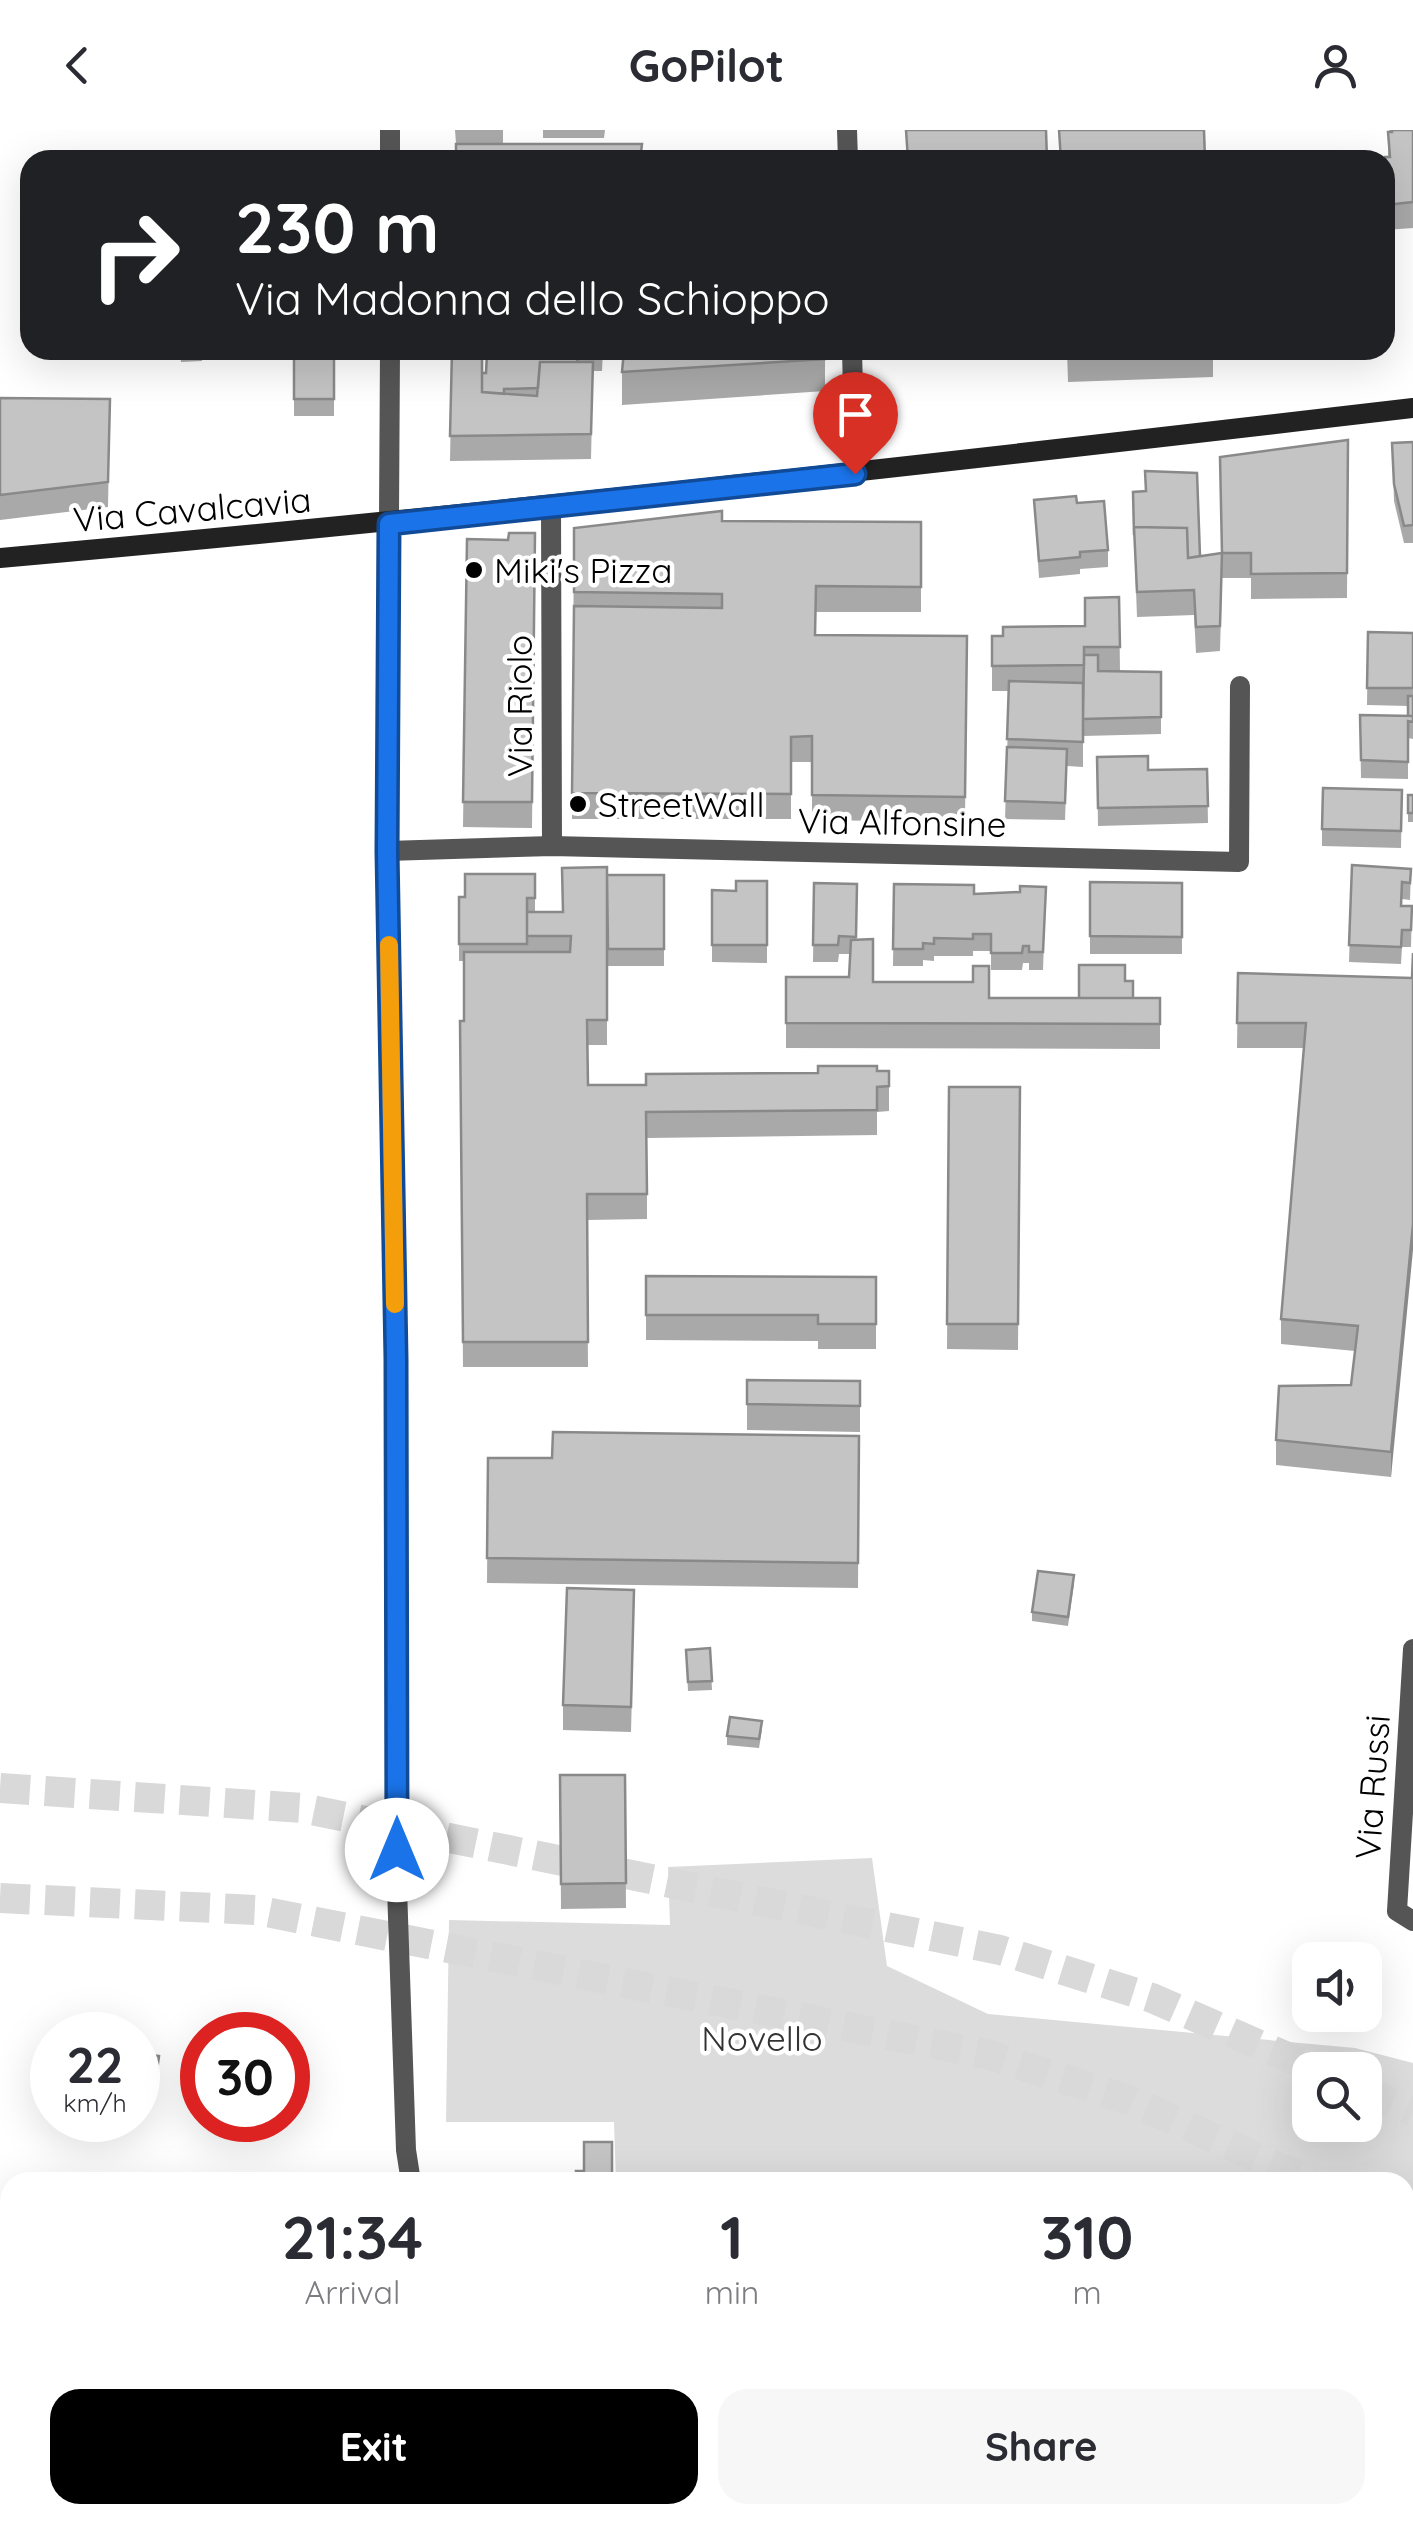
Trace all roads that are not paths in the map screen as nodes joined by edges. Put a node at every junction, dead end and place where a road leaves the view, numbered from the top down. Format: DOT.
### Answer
graph roads {
  1 [pos="390,360"];
  2 [pos="852,360"];
  3 [pos="1413,408"];
  4 [pos="855,474"];
  5 [pos="550,506"];
  6 [pos="389,524"];
  7 [pos="0,558"];
  8 [pos="1240,686"];
  9 [pos="552,846"];
  10 [pos="387,851"];
  11 [pos="1413,1648"];
  12 [pos="1413,1920"];
  13 [pos="410,2172"];
  1 -- 6 [label="street"];
  2 -- 4 [label="street"];
  3 -- 4 [label="street, Via Cavalcavia"];
  4 -- 5 [label="street, Via Cavalcavia"];
  5 -- 6 [label="street, Via Cavalcavia"];
  5 -- 9 [label="street, Via Riolo"];
  6 -- 7 [label="street, Via Cavalcavia"];
  6 -- 10 [label="street"];
  8 -- 9 [label="street, Via Alfonsine"];
  9 -- 10 [label="street, Via Alfonsine"];
  10 -- 13 [label="street"];
  11 -- 12 [label="street, Via Russi"];
}
